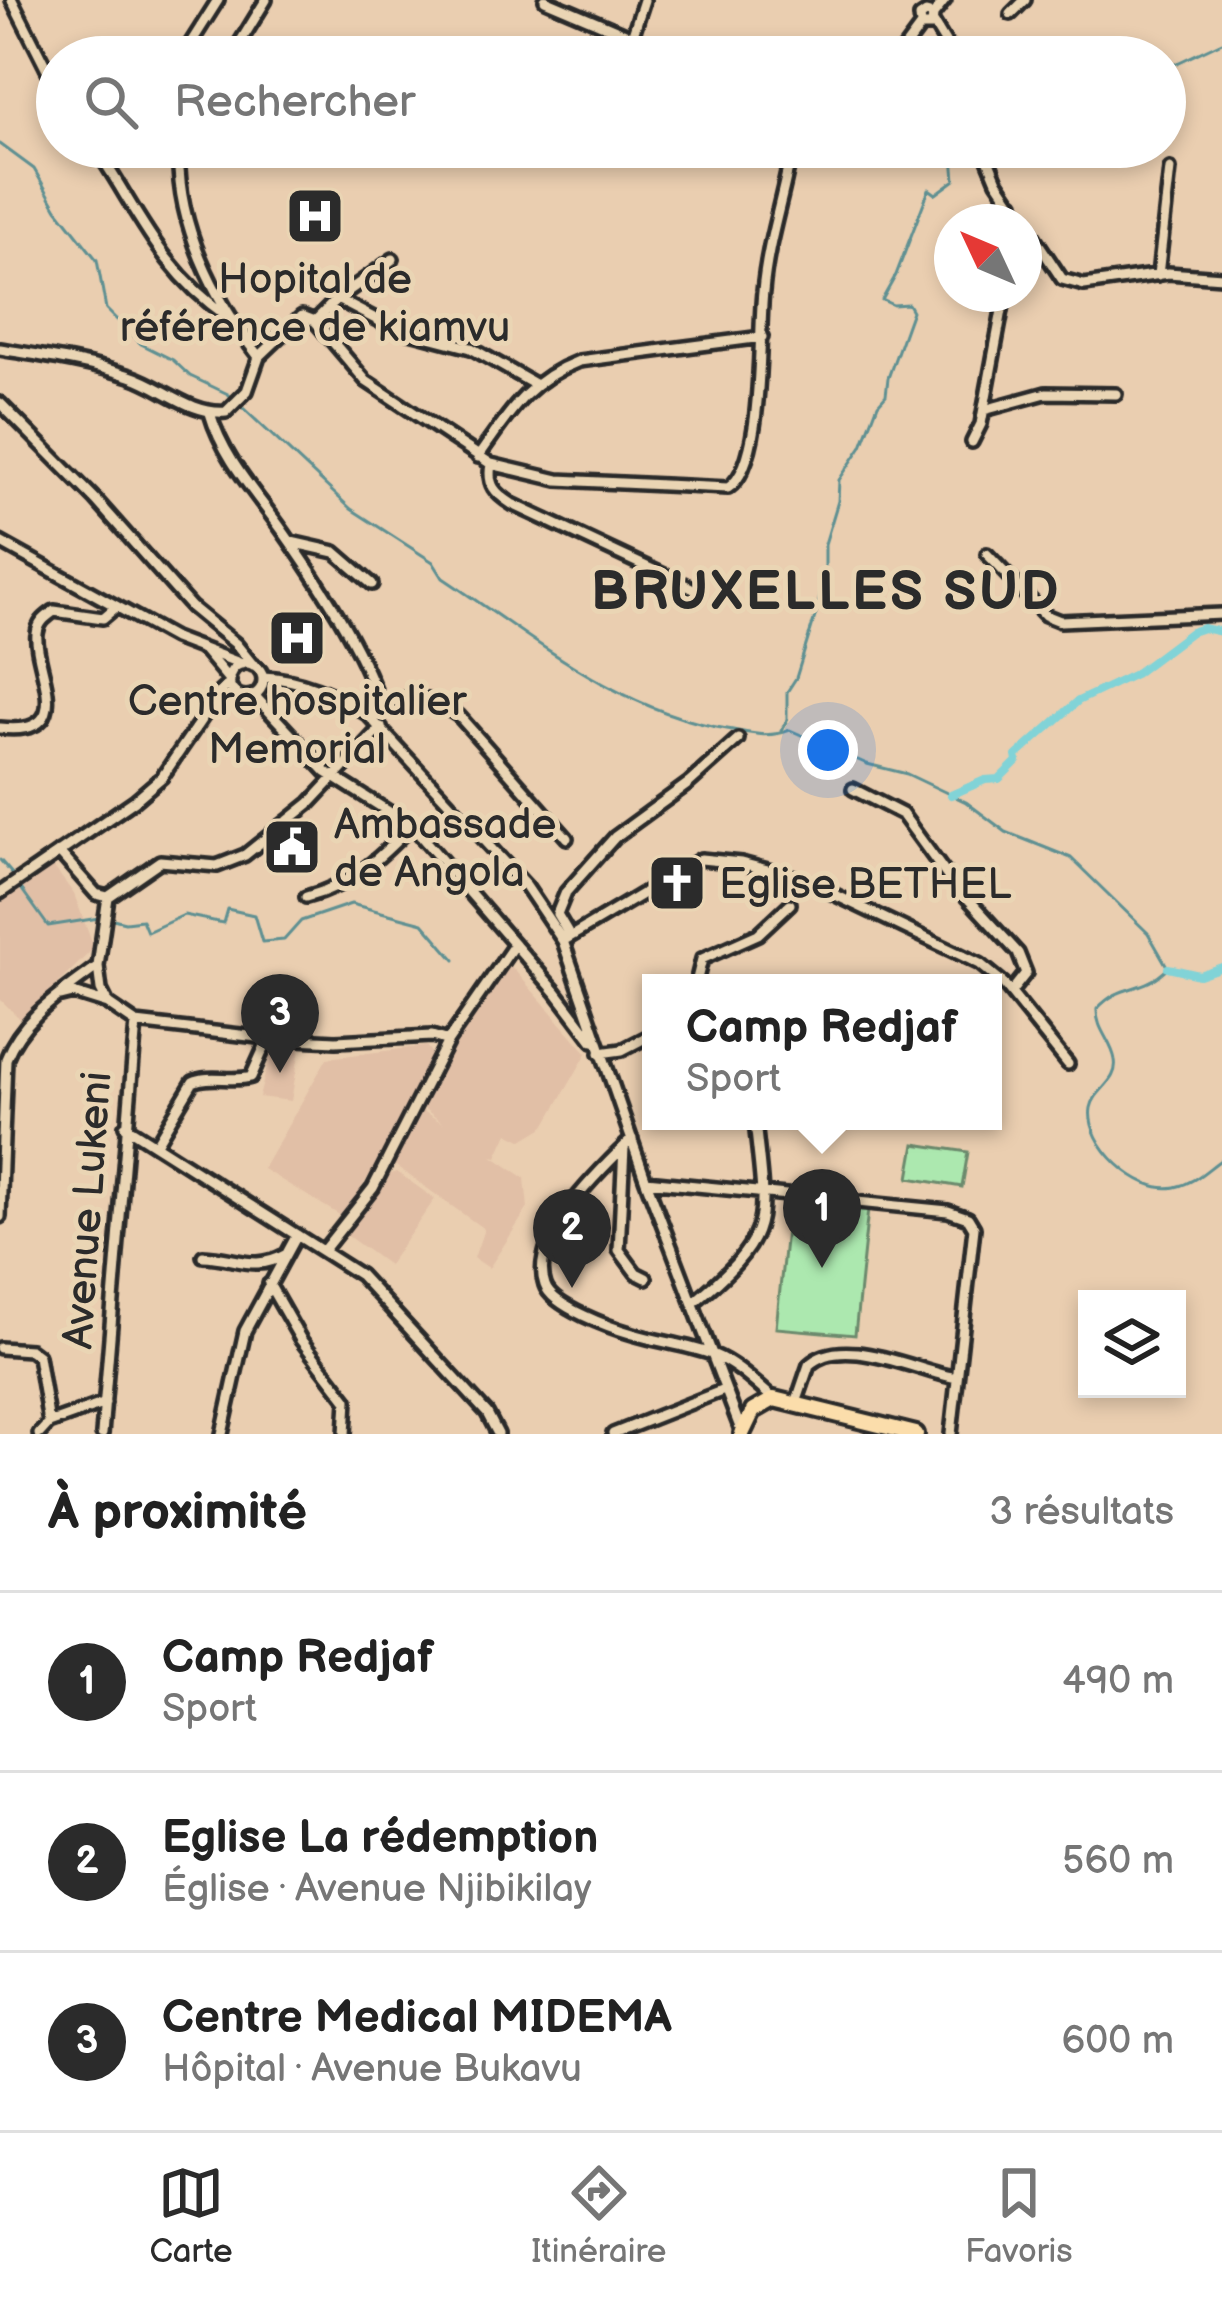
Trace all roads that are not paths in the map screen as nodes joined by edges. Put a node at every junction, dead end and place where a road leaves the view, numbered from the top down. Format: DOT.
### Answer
graph roads {
  1 [pos="11,0"];
  2 [pos="218,0"];
  3 [pos="266,0"];
  4 [pos="544,0"];
  5 [pos="644,0"];
  6 [pos="945,0"];
  7 [pos="1025,0"];
  8 [pos="1011,14"];
  9 [pos="933,19"];
  10 [pos="195,36"];
  11 [pos="244,36"];
  12 [pos="630,36"];
  13 [pos="632,36"];
  14 [pos="914,36"];
  15 [pos="942,36"];
  16 [pos="36,48"];
  17 [pos="108,168"];
  18 [pos="180,168"];
  19 [pos="787,168"];
  20 [pos="991,168"];
  21 [pos="1169,170"];
  22 [pos="1013,202"];
  23 [pos="393,259"];
  24 [pos="1158,274"];
  25 [pos="1222,277"];
  26 [pos="338,299"];
  27 [pos="1002,312"];
  28 [pos="227,316"];
  29 [pos="315,322"];
  30 [pos="762,337"];
  31 [pos="0,349"];
  32 [pos="259,357"];
  33 [pos="534,383"];
  34 [pos="1116,394"];
  35 [pos="0,403"];
  36 [pos="984,410"];
  37 [pos="210,412"];
  38 [pos="972,442"];
  39 [pos="478,457"];
  40 [pos="491,464"];
  41 [pos="0,542"];
  42 [pos="291,542"];
  43 [pos="987,554"];
  44 [pos="372,584"];
  45 [pos="694,589"];
  46 [pos="116,608"];
  47 [pos="1222,614"];
  48 [pos="205,650"];
  49 [pos="248,665"];
  50 [pos="263,677"];
  51 [pos="230,682"];
  52 [pos="238,695"];
  53 [pos="254,695"];
  54 [pos="381,706"];
  55 [pos="208,710"];
  56 [pos="368,714"];
  57 [pos="381,727"];
  58 [pos="0,728"];
  59 [pos="738,739"];
  60 [pos="332,777"];
  61 [pos="853,790"];
  62 [pos="411,826"];
  63 [pos="567,838"];
  64 [pos="59,852"];
  65 [pos="0,893"];
  66 [pos="108,897"];
  67 [pos="306,897"];
  68 [pos="790,904"];
  69 [pos="567,938"];
  70 [pos="514,945"];
  71 [pos="98,966"];
  72 [pos="698,974"];
  73 [pos="991,974"];
  74 [pos="575,978"];
  75 [pos="1002,984"];
  76 [pos="556,992"];
  77 [pos="1011,992"];
  78 [pos="58,996"];
  79 [pos="108,1004"];
  80 [pos="136,1023"];
  81 [pos="269,1037"];
  82 [pos="642,1040"];
  83 [pos="448,1041"];
  84 [pos="599,1049"];
  85 [pos="1068,1064"];
  86 [pos="125,1126"];
  87 [pos="756,1130"];
  88 [pos="628,1143"];
  89 [pos="156,1144"];
  90 [pos="2,1174"];
  91 [pos="646,1181"];
  92 [pos="764,1195"];
  93 [pos="0,1217"];
  94 [pos="297,1235"];
  95 [pos="323,1251"];
  96 [pos="285,1255"];
  97 [pos="203,1256"];
  98 [pos="646,1278"];
  99 [pos="269,1284"];
  100 [pos="693,1303"];
  101 [pos="0,1348"];
  102 [pos="714,1355"];
  103 [pos="957,1378"];
  104 [pos="724,1390"];
  105 [pos="774,1400"];
  106 [pos="105,1403"];
  107 [pos="796,1403"];
  108 [pos="49,1423"];
  109 [pos="741,1432"];
  110 [pos="39,1434"];
  111 [pos="102,1434"];
  112 [pos="222,1434"];
  113 [pos="345,1434"];
  114 [pos="498,1434"];
  115 [pos="613,1434"];
  116 [pos="916,1434"];
  117 [pos="951,1434"];
  1 -- 16 [label="street"];
  2 -- 10 [label="street"];
  3 -- 11 [label="street"];
  4 -- 12 [label="street"];
  5 -- 13 [label="street"];
  6 -- 9 [label="street"];
  7 -- 8 [label="street"];
  9 -- 14 [label="street"];
  9 -- 15 [label="street"];
  17 -- 28 [label="street"];
  18 -- 28 [label="street"];
  19 -- 30 [label="street"];
  20 -- 22 [label="street"];
  21 -- 24 [label="street"];
  22 -- 24 [label="street"];
  23 -- 26 [label="street"];
  24 -- 25 [label="street"];
  26 -- 29 [label="street"];
  26 -- 33 [label="street"];
  27 -- 36 [label="street"];
  28 -- 32 [label="street"];
  29 -- 32 [label="street"];
  29 -- 39 [label="street"];
  30 -- 33 [label="street"];
  30 -- 40 [label="street"];
  31 -- 37 [label="street"];
  32 -- 37 [label="street"];
  33 -- 39 [label="street"];
  34 -- 36 [label="street"];
  35 -- 49 [label="street"];
  36 -- 38 [label="street"];
  37 -- 42 [label="street"];
  39 -- 40 [label="street"];
  40 -- 45 [label="street"];
  41 -- 46 [label="street"];
  42 -- 44 [label="street"];
  42 -- 54 [label="street"];
  43 -- 47 [label="street"];
  46 -- 48 [label="street"];
  46 -- 58 [label="street"];
  48 -- 49 [label="street"];
  48 -- 51 [label="street"];
  49 -- 50 [label="street"];
  49 -- 51 [label="street"];
  50 -- 53 [label="street"];
  50 -- 56 [label="street"];
  51 -- 52 [label="street"];
  51 -- 55 [label="street"];
  52 -- 53 [label="street"];
  52 -- 55 [label="street"];
  53 -- 60 [label="street"];
  54 -- 56 [label="street"];
  54 -- 63 [label="street"];
  55 -- 64 [label="street"];
  56 -- 57 [label="street"];
  57 -- 60 [label="street"];
  57 -- 69 [label="street"];
  59 -- 69 [label="street"];
  60 -- 62 [label="street"];
  60 -- 66 [label="street"];
  61 -- 77 [label="street"];
  62 -- 67 [label="street"];
  62 -- 70 [label="street"];
  64 -- 65 [label="street"];
  64 -- 66 [label="street"];
  66 -- 71 [label="street"];
  68 -- 72 [label="street"];
  69 -- 73 [label="street"];
  69 -- 74 [label="street"];
  70 -- 76 [label="street"];
  70 -- 83 [label="street"];
  71 -- 78 [label="street"];
  71 -- 79 [label="street"];
  74 -- 76 [label="street"];
  74 -- 84 [label="street"];
  75 -- 77 [label="street"];
  76 -- 84 [label="street"];
  77 -- 85 [label="street"];
  78 -- 79 [label="street"];
  78 -- 90 [label="street"];
  79 -- 80 [label="street"];
  80 -- 81 [label="street"];
  80 -- 86 [label="street, Avenue Lukeni"];
  81 -- 83 [label="street"];
  81 -- 89 [label="street"];
  82 -- 84 [label="street"];
  83 -- 95 [label="street"];
  84 -- 88 [label="street"];
  86 -- 89 [label="street"];
  86 -- 106 [label="street, Avenue Lukeni"];
  87 -- 92 [label="street"];
  88 -- 91 [label="street"];
  88 -- 98 [label="street"];
  88 -- 102 [label="street"];
  89 -- 94 [label="street"];
  90 -- 93 [label="street"];
  91 -- 92 [label="street"];
  91 -- 100 [label="street"];
  92 -- 100 [label="street"];
  92 -- 103 [label="street"];
  94 -- 95 [label="street"];
  94 -- 96 [label="street"];
  95 -- 114 [label="street"];
  96 -- 97 [label="street"];
  96 -- 99 [label="street"];
  99 -- 112 [label="street"];
  99 -- 113 [label="street"];
  100 -- 102 [label="street"];
  101 -- 108 [label="street"];
  102 -- 104 [label="street"];
  102 -- 105 [label="street"];
  103 -- 107 [label="street"];
  103 -- 117 [label="street"];
  104 -- 109 [label="street"];
  104 -- 115 [label="street"];
  105 -- 107 [label="highway"];
  105 -- 109 [label="highway"];
  106 -- 108 [label="street"];
  106 -- 111 [label="street, Avenue Lukeni"];
  107 -- 116 [label="highway"];
  108 -- 110 [label="street"];
}
